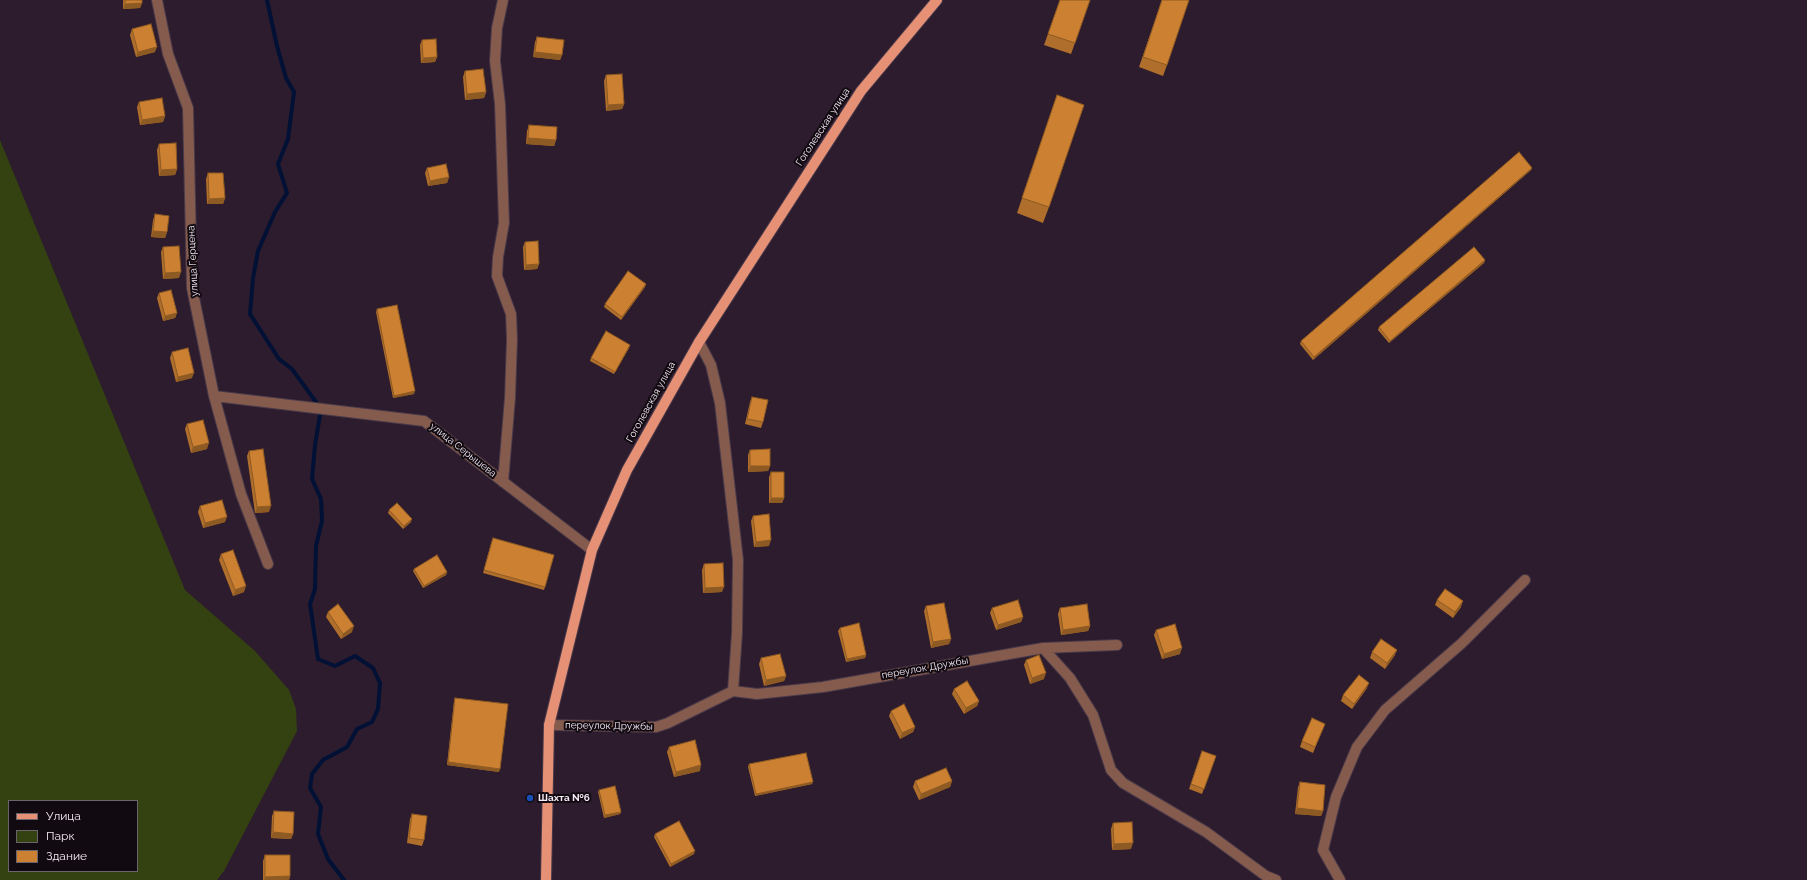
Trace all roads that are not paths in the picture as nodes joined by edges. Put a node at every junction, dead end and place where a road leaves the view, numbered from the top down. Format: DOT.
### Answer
graph roads {
  1 [pos="157,0"];
  2 [pos="503,0"];
  3 [pos="937,0"];
  4 [pos="699,342"];
  5 [pos="214,396"];
  6 [pos="503,482"];
  7 [pos="592,550"];
  8 [pos="268,564"];
  9 [pos="1526,580"];
  10 [pos="1118,644"];
  11 [pos="1043,648"];
  12 [pos="733,691"];
  13 [pos="550,725"];
  14 [pos="546,880"];
  15 [pos="1276,880"];
  16 [pos="1340,880"];
  1 -- 5 [label="street, улица Герцена"];
  2 -- 6 [label="street"];
  3 -- 4 [label="main road, Гоголевская улица"];
  4 -- 7 [label="main road, Гоголевская улица"];
  4 -- 12 [label="street"];
  5 -- 6 [label="street, улица Серышева"];
  5 -- 8 [label="street, улица Герцена"];
  6 -- 7 [label="street, улица Серышева"];
  7 -- 13 [label="main road, Гоголевская улица"];
  9 -- 16 [label="street"];
  10 -- 11 [label="street, переулок Дружбы"];
  11 -- 12 [label="street, переулок Дружбы"];
  11 -- 15 [label="street"];
  12 -- 13 [label="street, переулок Дружбы"];
  13 -- 14 [label="main road, Гоголевская улица"];
}
